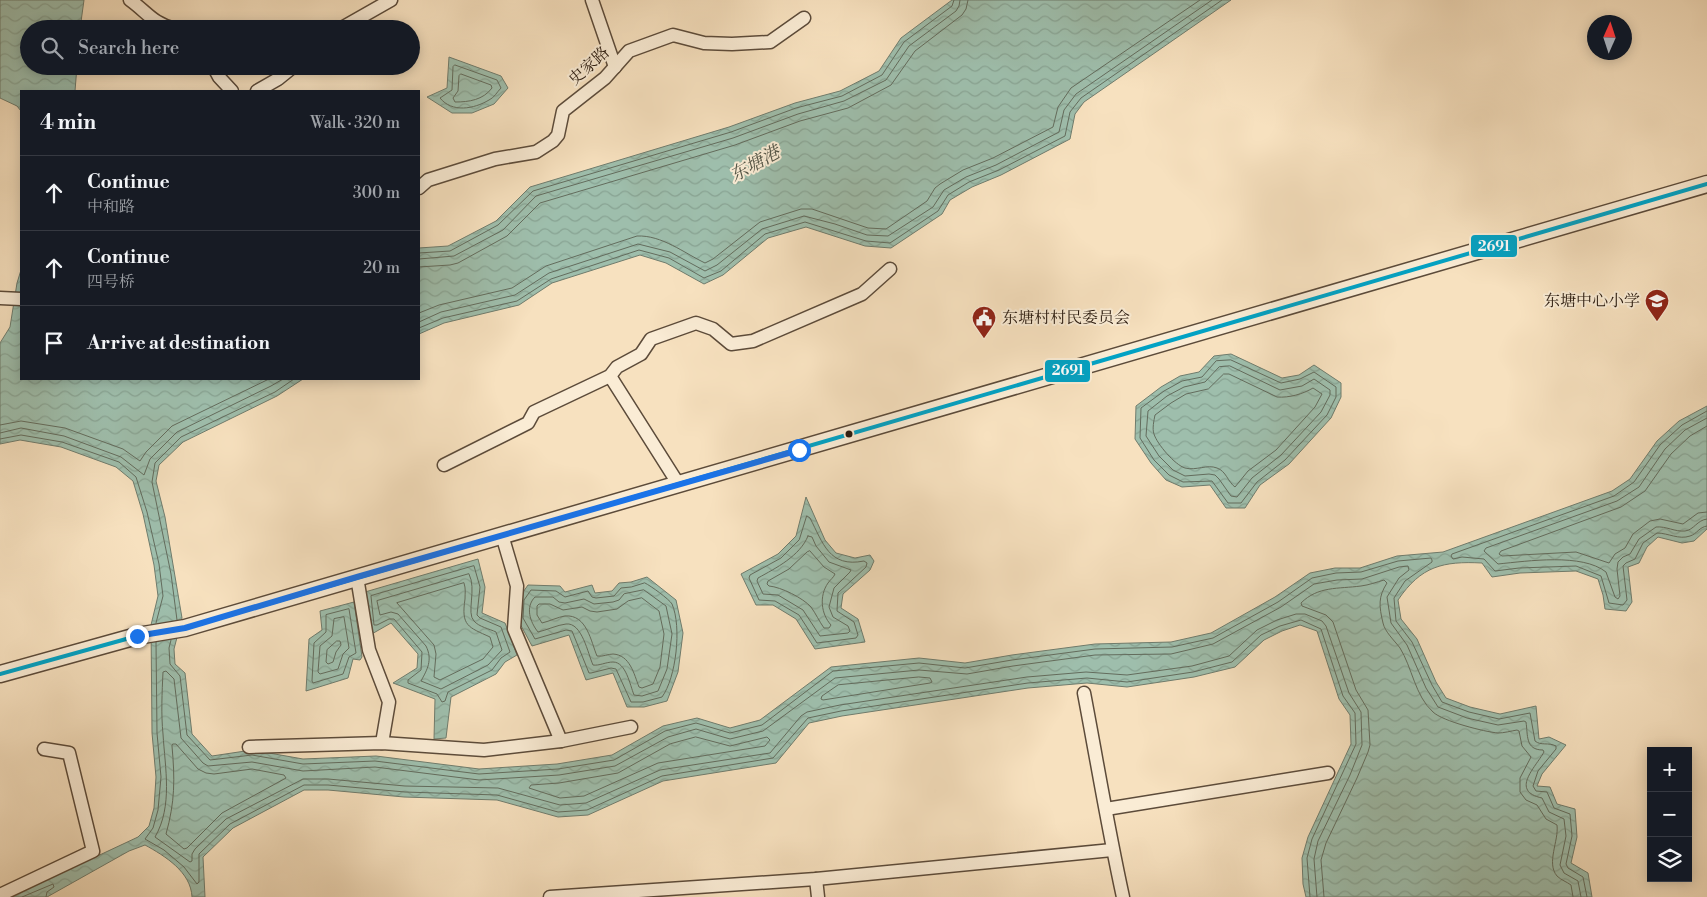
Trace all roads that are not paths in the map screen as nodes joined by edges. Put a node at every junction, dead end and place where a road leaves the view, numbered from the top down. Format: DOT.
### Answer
graph roads {
  1 [pos="130,0"];
  2 [pos="391,0"];
  3 [pos="592,0"];
  4 [pos="804,18"];
  5 [pos="153,20"];
  6 [pos="356,20"];
  7 [pos="615,67"];
  8 [pos="218,75"];
  9 [pos="282,75"];
  10 [pos="231,90"];
  11 [pos="259,90"];
  12 [pos="1707,184"];
  13 [pos="420,187"];
  14 [pos="890,269"];
  15 [pos="0,298"];
  16 [pos="20,299"];
  17 [pos="610,376"];
  18 [pos="444,465"];
  19 [pos="679,485"];
  20 [pos="502,535"];
  21 [pos="357,577"];
  22 [pos="0,674"];
  23 [pos="1084,693"];
  24 [pos="631,727"];
  25 [pos="561,740"];
  26 [pos="382,743"];
  27 [pos="249,747"];
  28 [pos="44,749"];
  29 [pos="1328,772"];
  30 [pos="1106,809"];
  31 [pos="1112,850"];
  32 [pos="816,879"];
  33 [pos="0,895"];
  34 [pos="550,897"];
  35 [pos="818,897"];
  36 [pos="1123,897"];
  1 -- 5 [label="street"];
  2 -- 6 [label="street"];
  3 -- 7 [label="street"];
  4 -- 7 [label="street, 史家路"];
  7 -- 13 [label="street, 史家路"];
  8 -- 10 [label="street"];
  9 -- 11 [label="street"];
  12 -- 19 [label="street"];
  14 -- 17 [label="street"];
  15 -- 16 [label="street"];
  17 -- 18 [label="street"];
  17 -- 19 [label="street"];
  19 -- 20 [label="street"];
  20 -- 21 [label="street"];
  20 -- 25 [label="street"];
  21 -- 22 [label="street"];
  21 -- 26 [label="street"];
  23 -- 30 [label="street"];
  24 -- 25 [label="street"];
  25 -- 26 [label="street"];
  26 -- 27 [label="street"];
  28 -- 33 [label="street"];
  29 -- 30 [label="street"];
  30 -- 31 [label="street"];
  31 -- 32 [label="street"];
  31 -- 36 [label="street"];
  32 -- 34 [label="street"];
  32 -- 35 [label="street"];
}
